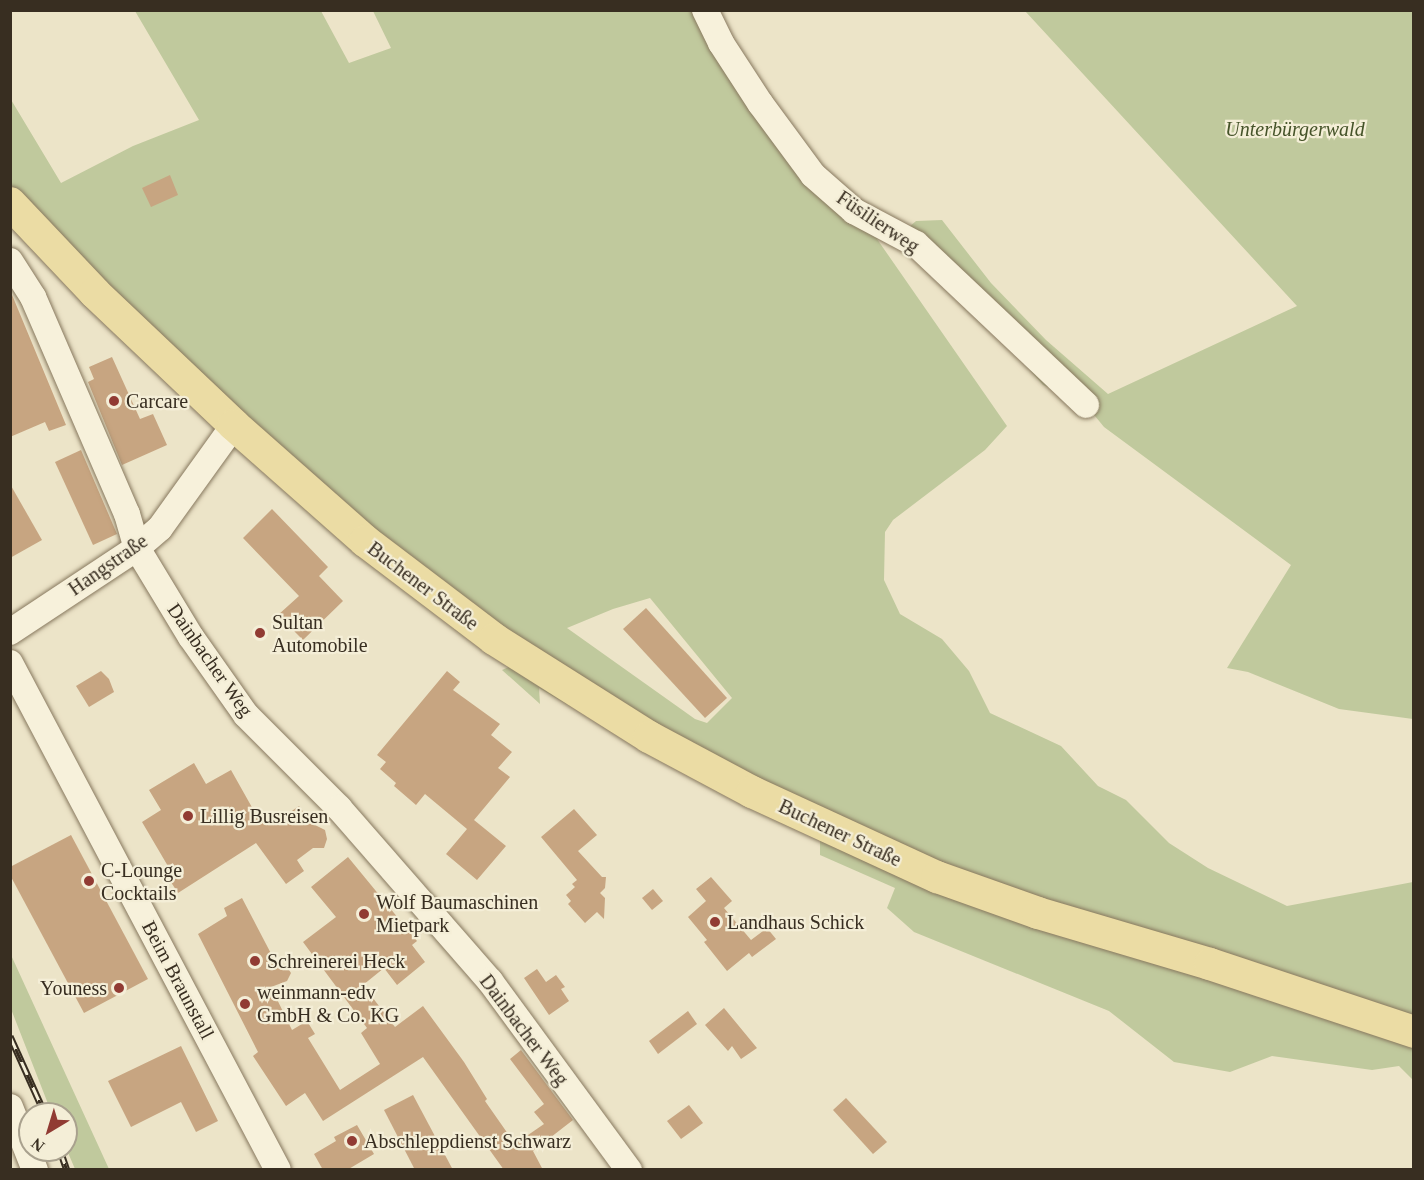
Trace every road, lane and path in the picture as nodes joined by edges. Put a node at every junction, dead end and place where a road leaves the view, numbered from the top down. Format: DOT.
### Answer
graph roads {
  1 [pos="705,10"];
  2 [pos="10,203"];
  3 [pos="44,239"];
  4 [pos="11,264"];
  5 [pos="1086,405"];
  6 [pos="234,425"];
  7 [pos="137,548"];
  8 [pos="10,632"];
  9 [pos="10,663"];
  10 [pos="1413,1032"];
  11 [pos="10,1107"];
  12 [pos="34,1170"];
  13 [pos="278,1170"];
  14 [pos="629,1170"];
  1 -- 5 [label="street, Füsilierweg"];
  2 -- 3 [label="main road, Buchener Straße"];
  3 -- 4 [label="street"];
  3 -- 6 [label="main road, Buchener Straße"];
  4 -- 7 [label="street, Dainbacher Weg"];
  6 -- 7 [label="street, Hangstraße"];
  6 -- 10 [label="main road, Buchener Straße"];
  7 -- 8 [label="street, Hangstraße"];
  7 -- 14 [label="street, Dainbacher Weg"];
  9 -- 13 [label="street, Beim Braunstall"];
  11 -- 12 [label="street"];
}
